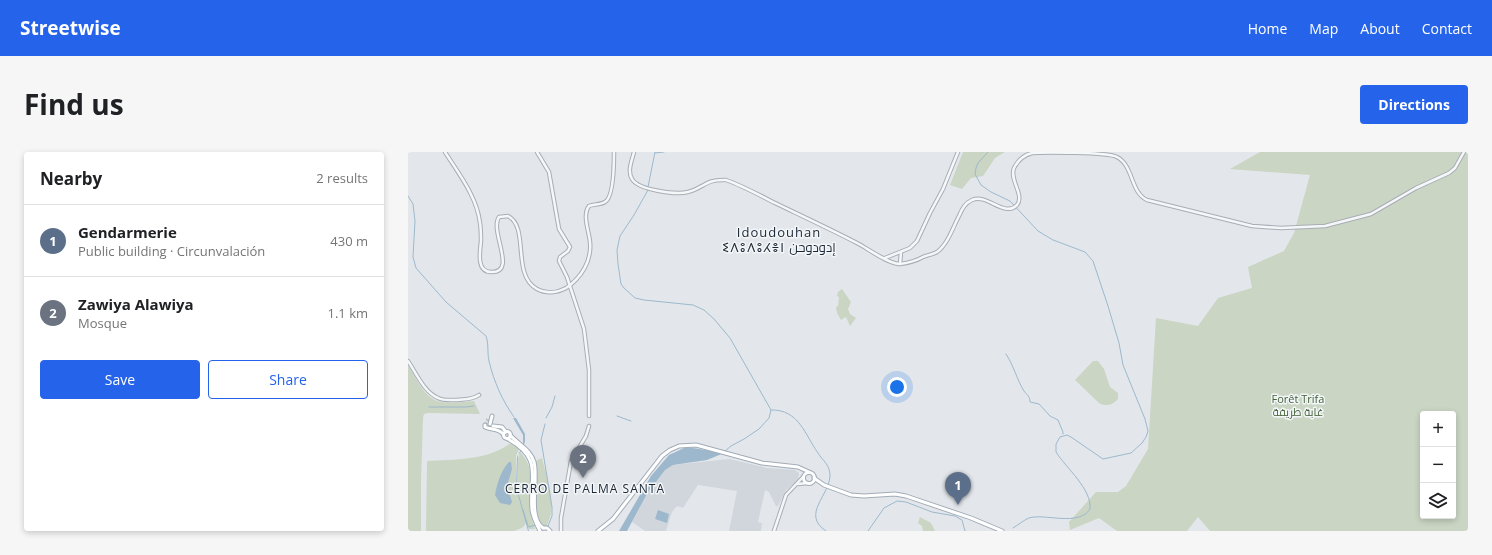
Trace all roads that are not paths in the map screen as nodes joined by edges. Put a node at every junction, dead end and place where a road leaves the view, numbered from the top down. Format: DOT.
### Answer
graph roads {
  1 [pos="445,152"];
  2 [pos="537,152"];
  3 [pos="614,152"];
  4 [pos="634,152"];
  5 [pos="958,152"];
  6 [pos="1464,152"];
  7 [pos="901,252"];
  8 [pos="885,259"];
  9 [pos="900,264"];
  10 [pos="570,285"];
  11 [pos="408,361"];
  12 [pos="479,395"];
  13 [pos="589,416"];
  14 [pos="490,417"];
  15 [pos="485,425"];
  16 [pos="588,426"];
  17 [pos="492,427"];
  18 [pos="505,433"];
  19 [pos="510,435"];
  20 [pos="508,439"];
  21 [pos="520,446"];
  22 [pos="792,467"];
  23 [pos="809,472"];
  24 [pos="803,477"];
  25 [pos="814,478"];
  26 [pos="809,483"];
  27 [pos="819,483"];
  28 [pos="796,485"];
  29 [pos="541,530"];
  30 [pos="550,531"];
  31 [pos="561,531"];
  32 [pos="598,531"];
  33 [pos="774,531"];
  34 [pos="1002,531"];
  1 -- 10 [label="street"];
  2 -- 10 [label="street"];
  3 -- 10 [label="street"];
  4 -- 8 [label="street"];
  5 -- 7 [label="street"];
  6 -- 9 [label="street"];
  7 -- 8 [label="street"];
  7 -- 9 [label="street"];
  8 -- 9 [label="street"];
  10 -- 13 [label="street"];
  11 -- 12 [label="street"];
  14 -- 17 [label="main road"];
  15 -- 17 [label="main road"];
  16 -- 31 [label="street"];
  17 -- 18 [label="main road"];
  18 -- 19 [label="main road"];
  18 -- 20 [label="main road"];
  19 -- 20 [label="main road"];
  19 -- 21 [label="main road"];
  20 -- 21 [label="main road"];
  21 -- 29 [label="main road"];
  22 -- 23 [label="main road"];
  22 -- 24 [label="main road"];
  22 -- 32 [label="main road"];
  23 -- 24 [label="main road"];
  23 -- 25 [label="main road"];
  24 -- 26 [label="main road"];
  24 -- 28 [label="street"];
  25 -- 26 [label="main road"];
  25 -- 27 [label="main road"];
  26 -- 27 [label="main road"];
  26 -- 28 [label="street"];
  27 -- 34 [label="main road"];
  28 -- 33 [label="street"];
  29 -- 30 [label="main road"];
}
